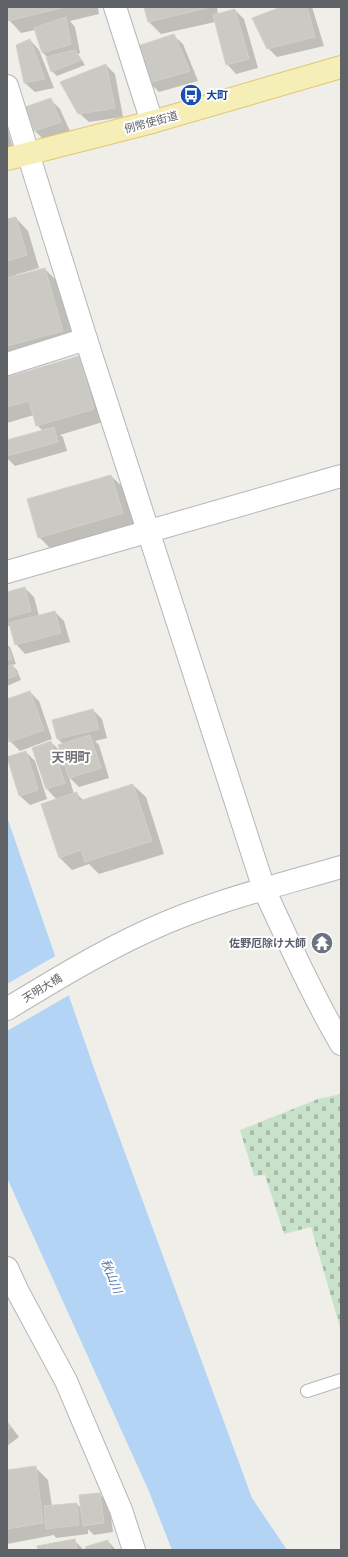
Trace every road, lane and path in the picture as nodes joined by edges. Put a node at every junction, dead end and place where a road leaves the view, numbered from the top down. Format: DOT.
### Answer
graph roads {
  1 [pos="115,7"];
  2 [pos="341,67"];
  3 [pos="7,86"];
  4 [pos="152,122"];
  5 [pos="17,157"];
  6 [pos="86,339"];
  7 [pos="7,364"];
  8 [pos="341,476"];
  9 [pos="148,531"];
  10 [pos="7,572"];
  11 [pos="341,868"];
  12 [pos="264,889"];
  13 [pos="7,1009"];
  14 [pos="341,1044"];
  15 [pos="7,1268"];
  16 [pos="341,1380"];
  17 [pos="307,1391"];
  18 [pos="134,1550"];
  1 -- 4 [label="street"];
  2 -- 4 [label="main road, 例幣使街道"];
  3 -- 5 [label="street"];
  4 -- 5 [label="main road, 例幣使街道"];
  5 -- 6 [label="street"];
  6 -- 7 [label="street"];
  6 -- 9 [label="street"];
  8 -- 9 [label="street"];
  9 -- 10 [label="street"];
  9 -- 12 [label="street"];
  11 -- 12 [label="street, 天明大橋"];
  12 -- 13 [label="street, 天明大橋"];
  12 -- 14 [label="street"];
  15 -- 18 [label="street"];
  16 -- 17 [label="lane"];
}
